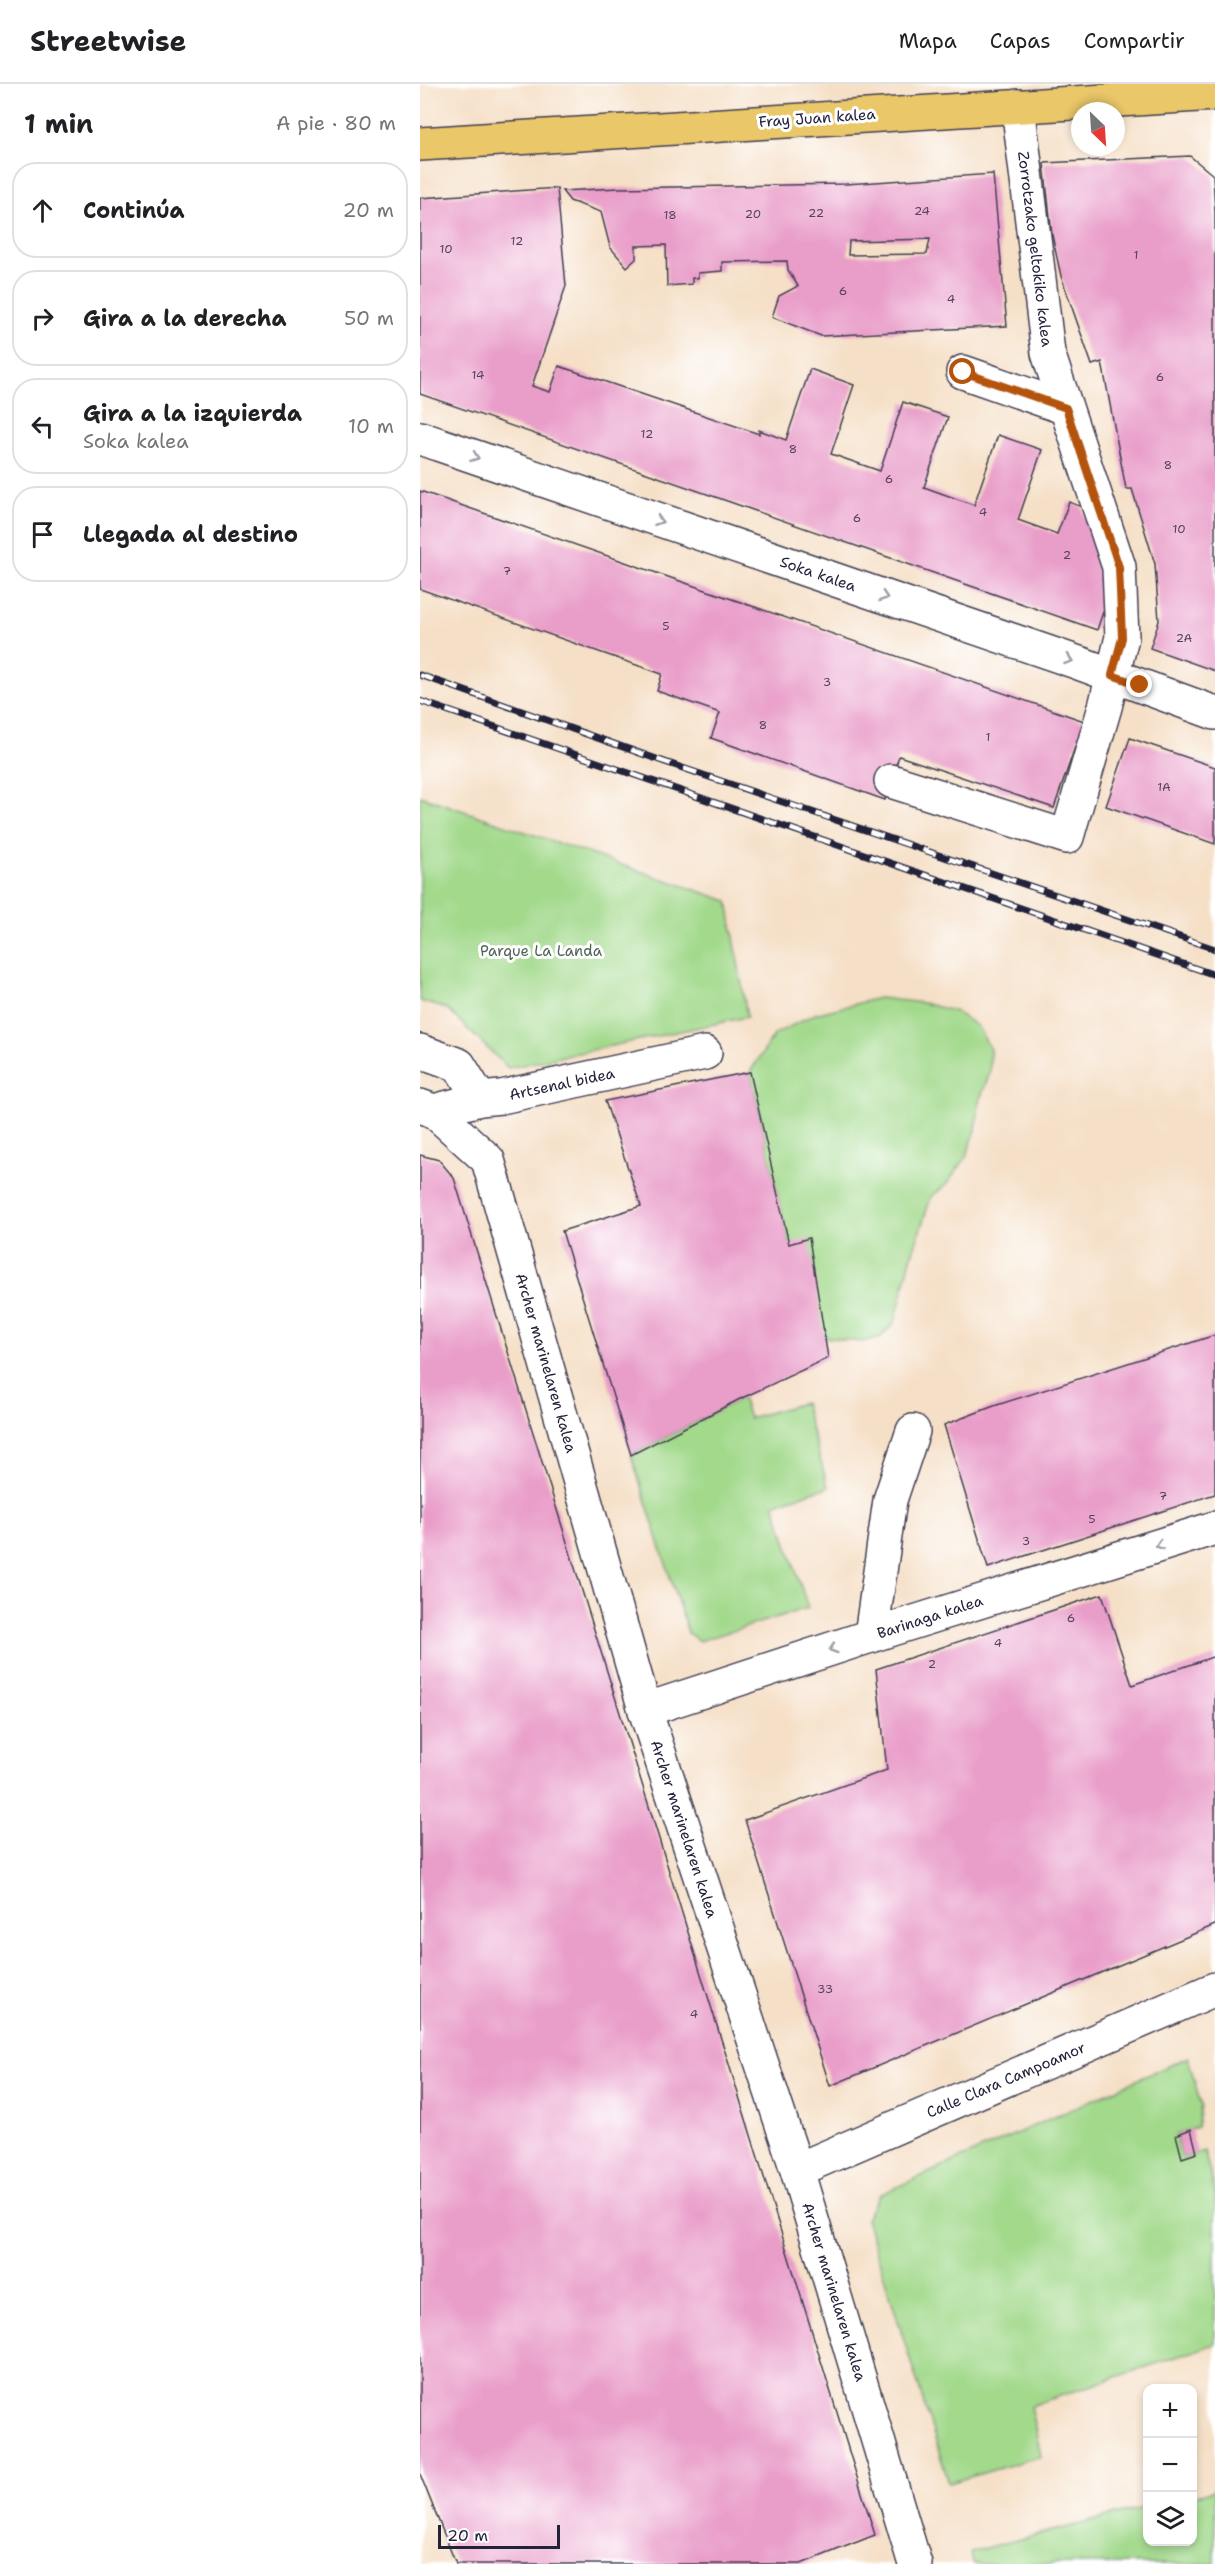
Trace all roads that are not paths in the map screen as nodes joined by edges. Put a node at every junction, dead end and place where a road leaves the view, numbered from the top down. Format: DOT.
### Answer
graph roads {
  1 [pos="1215,94"];
  2 [pos="1018,106"];
  3 [pos="420,144"];
  4 [pos="963,372"];
  5 [pos="1066,408"];
  6 [pos="420,438"];
  7 [pos="1112,675"];
  8 [pos="1215,713"];
  9 [pos="891,782"];
  10 [pos="420,1051"];
  11 [pos="705,1053"];
  12 [pos="480,1099"];
  13 [pos="427,1108"];
  14 [pos="913,1431"];
  15 [pos="1215,1528"];
  16 [pos="871,1636"];
  17 [pos="645,1710"];
  18 [pos="1215,1989"];
  19 [pos="797,2170"];
  20 [pos="915,2564"];
  1 -- 2 [label="main road, Fray Juan kalea"];
  2 -- 3 [label="main road, Fray Juan kalea"];
  2 -- 5 [label="street, Zorrotzako geltokiko kalea"];
  4 -- 5 [label="street"];
  5 -- 7 [label="street, Zorrotzako geltokiko kalea"];
  6 -- 7 [label="street, Soka kalea, one-way"];
  7 -- 8 [label="street, Soka kalea"];
  7 -- 9 [label="street, Zorrotzako geltokiko kalea"];
  10 -- 12 [label="street"];
  11 -- 12 [label="street, Artsenal bidea"];
  12 -- 13 [label="street, Artsenal bidea"];
  13 -- 17 [label="street, Archer marinelaren kalea"];
  14 -- 16 [label="street"];
  15 -- 16 [label="street, Barinaga kalea, one-way"];
  16 -- 17 [label="street, Barinaga kalea, one-way"];
  17 -- 19 [label="street, Archer marinelaren kalea"];
  18 -- 19 [label="street, Calle Clara Campoamor"];
  19 -- 20 [label="street, Archer marinelaren kalea"];
}
